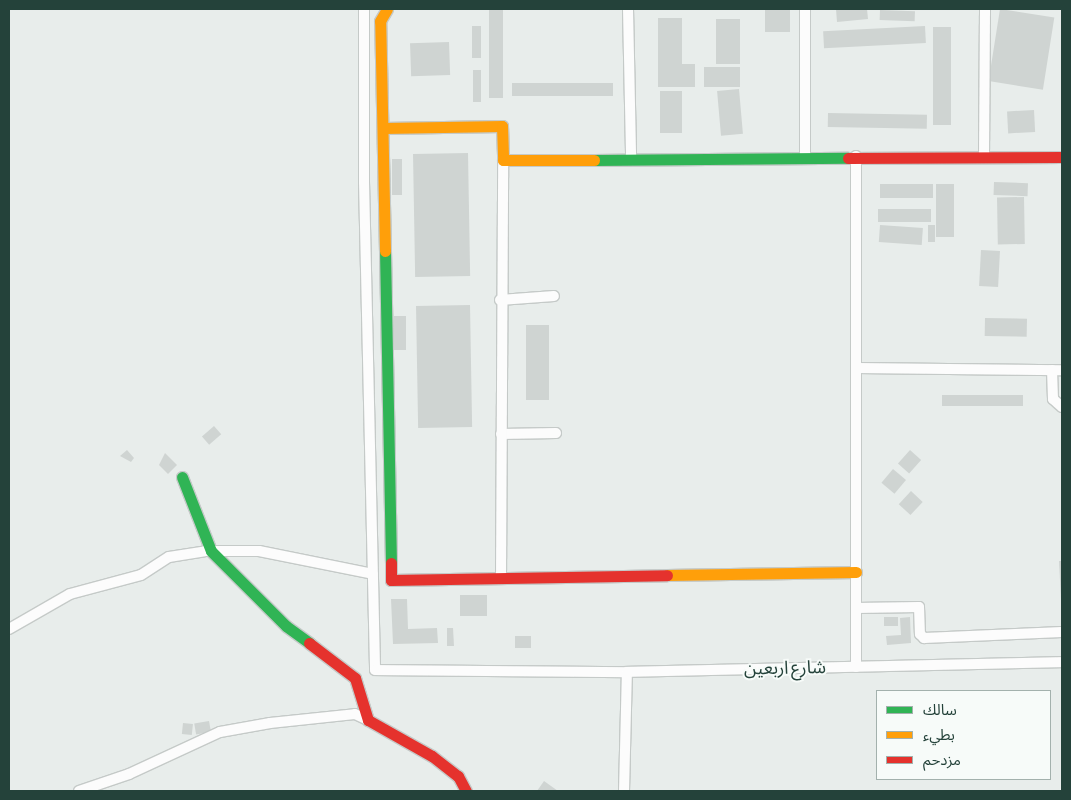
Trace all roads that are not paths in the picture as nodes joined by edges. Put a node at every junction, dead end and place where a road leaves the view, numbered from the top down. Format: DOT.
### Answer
graph roads {
  1 [pos="364,9"];
  2 [pos="387,9"];
  3 [pos="628,9"];
  4 [pos="805,9"];
  5 [pos="985,9"];
  6 [pos="384,128"];
  7 [pos="984,155"];
  8 [pos="805,156"];
  9 [pos="856,156"];
  10 [pos="1062,157"];
  11 [pos="631,158"];
  12 [pos="502,160"];
  13 [pos="554,296"];
  14 [pos="500,300"];
  15 [pos="857,368"];
  16 [pos="1057,370"];
  17 [pos="1062,407"];
  18 [pos="556,433"];
  19 [pos="501,434"];
  20 [pos="182,477"];
  21 [pos="211,551"];
  22 [pos="856,572"];
  23 [pos="374,574"];
  24 [pos="501,578"];
  25 [pos="856,608"];
  26 [pos="9,629"];
  27 [pos="1062,632"];
  28 [pos="1062,662"];
  29 [pos="856,667"];
  30 [pos="627,672"];
  31 [pos="368,720"];
  32 [pos="79,791"];
  33 [pos="466,791"];
  34 [pos="624,791"];
  1 -- 23 [label="street"];
  2 -- 6 [label="street"];
  3 -- 11 [label="street"];
  4 -- 8 [label="street"];
  5 -- 7 [label="street"];
  6 -- 12 [label="street"];
  6 -- 24 [label="street"];
  7 -- 9 [label="street"];
  7 -- 10 [label="street"];
  8 -- 9 [label="street"];
  8 -- 11 [label="street"];
  9 -- 15 [label="street"];
  11 -- 12 [label="street"];
  12 -- 14 [label="street"];
  13 -- 14 [label="street"];
  14 -- 19 [label="street"];
  15 -- 16 [label="street"];
  15 -- 22 [label="street"];
  16 -- 17 [label="street"];
  18 -- 19 [label="street"];
  19 -- 24 [label="street"];
  20 -- 21 [label="street"];
  21 -- 23 [label="street"];
  21 -- 26 [label="street"];
  21 -- 31 [label="street"];
  22 -- 24 [label="street"];
  22 -- 25 [label="street"];
  23 -- 30 [label="street, شارع اربعين"];
  25 -- 27 [label="street"];
  25 -- 29 [label="street"];
  28 -- 29 [label="street, شارع اربعين"];
  29 -- 30 [label="street, شارع اربعين"];
  30 -- 34 [label="street"];
  31 -- 32 [label="street"];
  31 -- 33 [label="street"];
}
